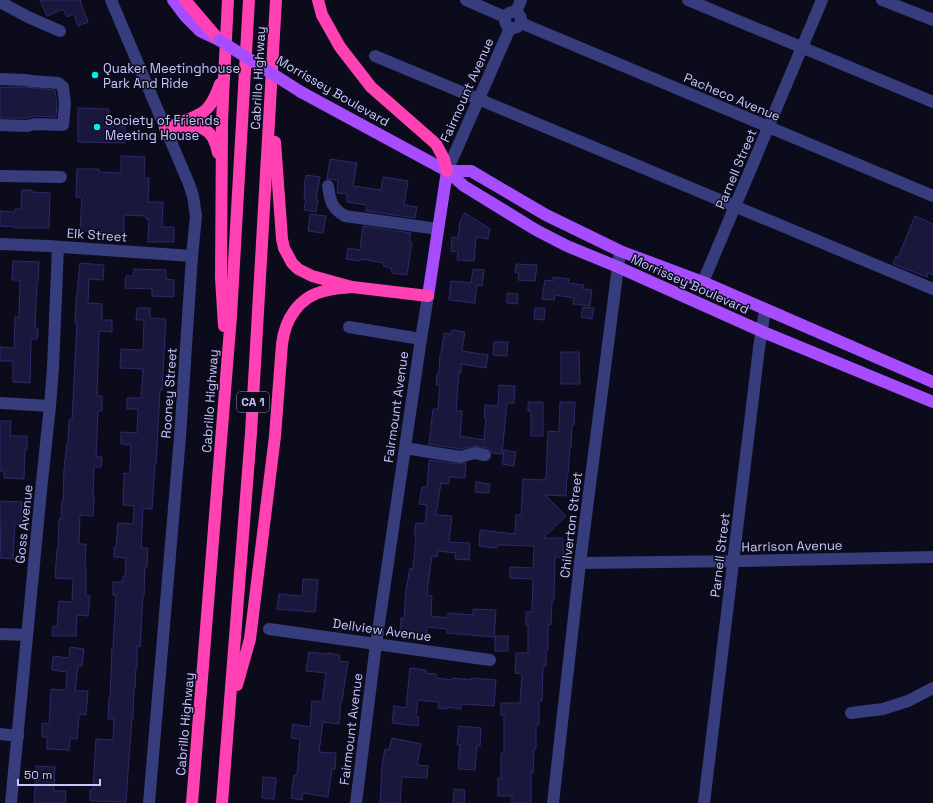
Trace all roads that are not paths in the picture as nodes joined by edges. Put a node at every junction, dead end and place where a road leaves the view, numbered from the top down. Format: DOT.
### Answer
graph roads {
  1 [pos="111,0"];
  2 [pos="173,0"];
  3 [pos="185,0"];
  4 [pos="228,0"];
  5 [pos="249,0"];
  6 [pos="276,0"];
  7 [pos="318,0"];
  8 [pos="466,0"];
  9 [pos="521,0"];
  10 [pos="688,0"];
  11 [pos="822,0"];
  12 [pos="882,0"];
  13 [pos="0,2"];
  14 [pos="513,20"];
  15 [pos="933,20"];
  16 [pos="197,21"];
  17 [pos="60,32"];
  18 [pos="219,40"];
  19 [pos="802,48"];
  20 [pos="375,56"];
  21 [pos="224,69"];
  22 [pos="0,79"];
  23 [pos="271,93"];
  24 [pos="478,100"];
  25 [pos="933,102"];
  26 [pos="0,125"];
  27 [pos="769,127"];
  28 [pos="164,128"];
  29 [pos="447,171"];
  30 [pos="0,176"];
  31 [pos="61,177"];
  32 [pos="328,186"];
  33 [pos="222,192"];
  34 [pos="933,196"];
  35 [pos="735,206"];
  36 [pos="438,229"];
  37 [pos="0,244"];
  38 [pos="58,246"];
  39 [pos="620,250"];
  40 [pos="192,256"];
  41 [pos="618,267"];
  42 [pos="703,282"];
  43 [pos="352,287"];
  44 [pos="933,289"];
  45 [pos="428,296"];
  46 [pos="765,310"];
  47 [pos="349,327"];
  48 [pos="761,331"];
  49 [pos="420,339"];
  50 [pos="226,363"];
  51 [pos="933,382"];
  52 [pos="933,402"];
  53 [pos="0,403"];
  54 [pos="50,406"];
  55 [pos="405,448"];
  56 [pos="485,454"];
  57 [pos="933,557"];
  58 [pos="734,561"];
  59 [pos="580,563"];
  60 [pos="269,629"];
  61 [pos="0,634"];
  62 [pos="27,634"];
  63 [pos="376,644"];
  64 [pos="490,660"];
  65 [pos="933,688"];
  66 [pos="230,712"];
  67 [pos="852,713"];
  68 [pos="0,734"];
  69 [pos="18,736"];
  70 [pos="11,803"];
  71 [pos="149,803"];
  72 [pos="192,803"];
  73 [pos="222,803"];
  74 [pos="356,803"];
  75 [pos="553,803"];
  76 [pos="704,803"];
  1 -- 28 [label="street, Rooney Street"];
  2 -- 16 [label="main road"];
  3 -- 16 [label="highway"];
  4 -- 21 [label="highway"];
  5 -- 50 [label="highway, Cabrillo Highway / CA 1"];
  6 -- 23 [label="highway, Cabrillo Highway / CA 1"];
  7 -- 29 [label="highway"];
  8 -- 14 [label="street, Pacheco Avenue"];
  9 -- 14 [label="street, Fairmount Avenue"];
  10 -- 19 [label="street"];
  11 -- 19 [label="street, Parnell Street"];
  12 -- 15 [label="street"];
  13 -- 17 [label="street"];
  14 -- 24 [label="street, Fairmount Avenue"];
  14 -- 27 [label="street, Pacheco Avenue"];
  16 -- 18 [label="highway"];
  18 -- 29 [label="main road, Morrissey Boulevard, bridge"];
  19 -- 25 [label="street"];
  19 -- 27 [label="street, Parnell Street"];
  20 -- 24 [label="street"];
  21 -- 28 [label="highway"];
  21 -- 33 [label="highway"];
  22 -- 26 [label="street"];
  23 -- 43 [label="highway"];
  23 -- 66 [label="highway, Cabrillo Highway / CA 1"];
  24 -- 29 [label="street, Fairmount Avenue"];
  24 -- 35 [label="street"];
  27 -- 34 [label="street, Pacheco Avenue"];
  27 -- 35 [label="street, Parnell Street"];
  28 -- 33 [label="highway"];
  28 -- 40 [label="street, Rooney Street"];
  29 -- 36 [label="main road, Fairmount Avenue"];
  29 -- 39 [label="main road, Morrissey Boulevard"];
  29 -- 41 [label="main road, Morrissey Boulevard"];
  30 -- 31 [label="street"];
  32 -- 36 [label="street"];
  33 -- 50 [label="highway"];
  35 -- 42 [label="street, Parnell Street"];
  35 -- 44 [label="street"];
  36 -- 45 [label="main road, Fairmount Avenue"];
  37 -- 38 [label="street, Elk Street"];
  38 -- 40 [label="street, Elk Street"];
  38 -- 54 [label="street, Goss Avenue"];
  39 -- 41 [label="street, Chilverton Street"];
  39 -- 42 [label="main road, Morrissey Boulevard"];
  40 -- 71 [label="street, Rooney Street"];
  41 -- 48 [label="main road, Morrissey Boulevard"];
  41 -- 59 [label="street, Chilverton Street"];
  42 -- 46 [label="main road, Morrissey Boulevard"];
  43 -- 45 [label="highway"];
  43 -- 66 [label="highway"];
  45 -- 49 [label="street, Fairmount Avenue"];
  46 -- 48 [label="street, Parnell Street"];
  46 -- 51 [label="main road, Morrissey Boulevard"];
  47 -- 49 [label="street"];
  48 -- 52 [label="main road, Morrissey Boulevard"];
  48 -- 58 [label="street, Parnell Street"];
  49 -- 55 [label="street, Fairmount Avenue"];
  50 -- 72 [label="highway, Cabrillo Highway / CA 1"];
  53 -- 54 [label="street"];
  54 -- 62 [label="street, Goss Avenue"];
  55 -- 56 [label="street"];
  55 -- 63 [label="street, Fairmount Avenue"];
  57 -- 58 [label="street, Harrison Avenue"];
  58 -- 59 [label="street, Harrison Avenue"];
  58 -- 76 [label="street, Parnell Street"];
  59 -- 75 [label="street, Chilverton Street"];
  60 -- 63 [label="street, Dellview Avenue"];
  61 -- 62 [label="street"];
  62 -- 69 [label="street, Goss Avenue"];
  63 -- 64 [label="street, Dellview Avenue"];
  63 -- 74 [label="street, Fairmount Avenue"];
  65 -- 67 [label="street"];
  66 -- 73 [label="highway, Cabrillo Highway / CA 1"];
  68 -- 69 [label="street"];
  69 -- 70 [label="street, Goss Avenue"];
}
